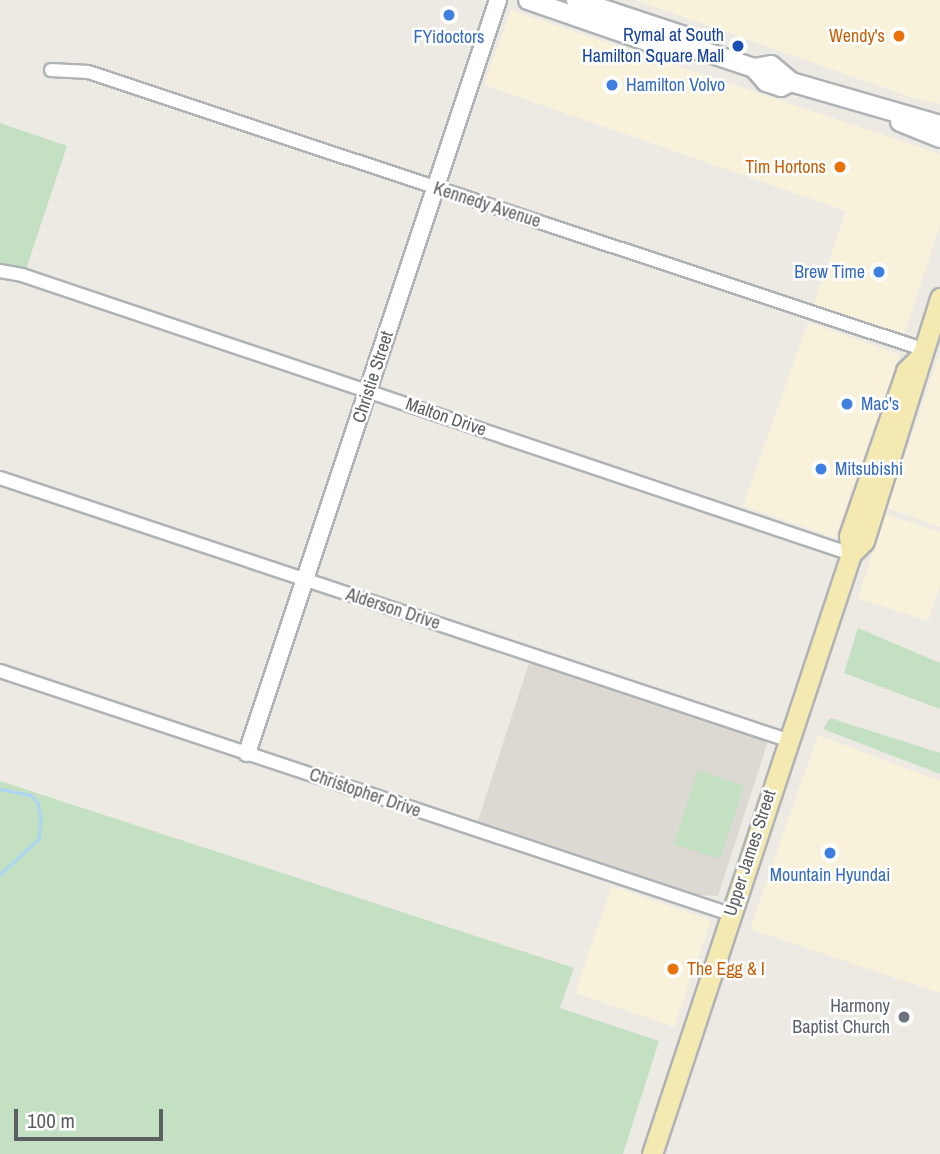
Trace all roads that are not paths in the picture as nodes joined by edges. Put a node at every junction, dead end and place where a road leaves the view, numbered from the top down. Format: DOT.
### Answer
graph roads {
  1 [pos="498,0"];
  2 [pos="528,0"];
  3 [pos="576,0"];
  4 [pos="697,49"];
  5 [pos="51,70"];
  6 [pos="893,114"];
  7 [pos="940,125"];
  8 [pos="940,138"];
  9 [pos="436,188"];
  10 [pos="0,271"];
  11 [pos="940,298"];
  12 [pos="920,353"];
  13 [pos="368,391"];
  14 [pos="0,478"];
  15 [pos="851,554"];
  16 [pos="306,580"];
  17 [pos="0,671"];
  18 [pos="787,740"];
  19 [pos="247,753"];
  20 [pos="730,914"];
  21 [pos="652,1154"];
  1 -- 9 [label="street, Christie Street"];
  2 -- 4 [label="main road"];
  3 -- 4 [label="main road"];
  4 -- 6 [label="main road"];
  5 -- 9 [label="street, Kennedy Avenue"];
  6 -- 7 [label="main road"];
  6 -- 8 [label="main road"];
  9 -- 12 [label="street, Kennedy Avenue"];
  9 -- 13 [label="street, Christie Street"];
  10 -- 13 [label="street, Malton Drive"];
  11 -- 12 [label="main road, Upper James Street"];
  12 -- 15 [label="main road, Upper James Street"];
  13 -- 15 [label="street, Malton Drive"];
  13 -- 16 [label="street, Christie Street"];
  14 -- 16 [label="street, Alderson Drive"];
  15 -- 18 [label="main road, Upper James Street"];
  16 -- 18 [label="street, Alderson Drive"];
  16 -- 19 [label="street, Christie Street"];
  17 -- 19 [label="street, Christopher Drive"];
  18 -- 20 [label="main road, Upper James Street"];
  19 -- 20 [label="street, Christopher Drive"];
  20 -- 21 [label="main road, Upper James Street"];
}
